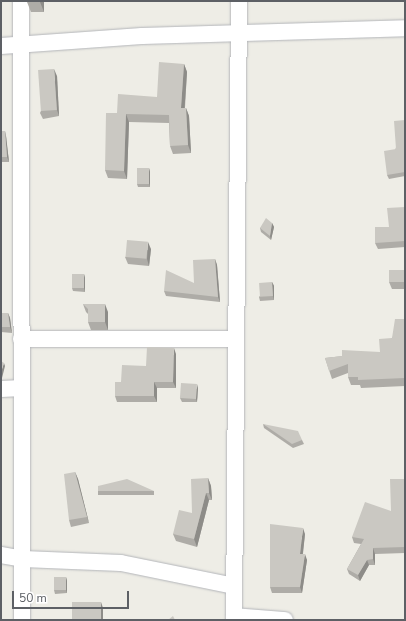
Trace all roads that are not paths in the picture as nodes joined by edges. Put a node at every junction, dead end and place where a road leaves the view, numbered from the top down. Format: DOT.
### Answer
graph roads {
  1 [pos="21,1"];
  2 [pos="239,1"];
  3 [pos="405,28"];
  4 [pos="239,33"];
  5 [pos="22,44"];
  6 [pos="1,46"];
  7 [pos="21,339"];
  8 [pos="236,339"];
  9 [pos="22,388"];
  10 [pos="1,389"];
  11 [pos="1,554"];
  12 [pos="23,559"];
  13 [pos="234,586"];
  14 [pos="234,618"];
  15 [pos="22,620"];
  16 [pos="285,620"];
  1 -- 5 [label="street"];
  2 -- 4 [label="street"];
  3 -- 4 [label="street"];
  4 -- 5 [label="street"];
  4 -- 8 [label="street"];
  5 -- 6 [label="street"];
  5 -- 7 [label="street"];
  7 -- 8 [label="street"];
  7 -- 9 [label="street"];
  8 -- 13 [label="street"];
  9 -- 10 [label="street"];
  9 -- 12 [label="street"];
  11 -- 12 [label="street"];
  12 -- 13 [label="street"];
  12 -- 15 [label="street"];
  13 -- 14 [label="street"];
  14 -- 16 [label="street"];
}
